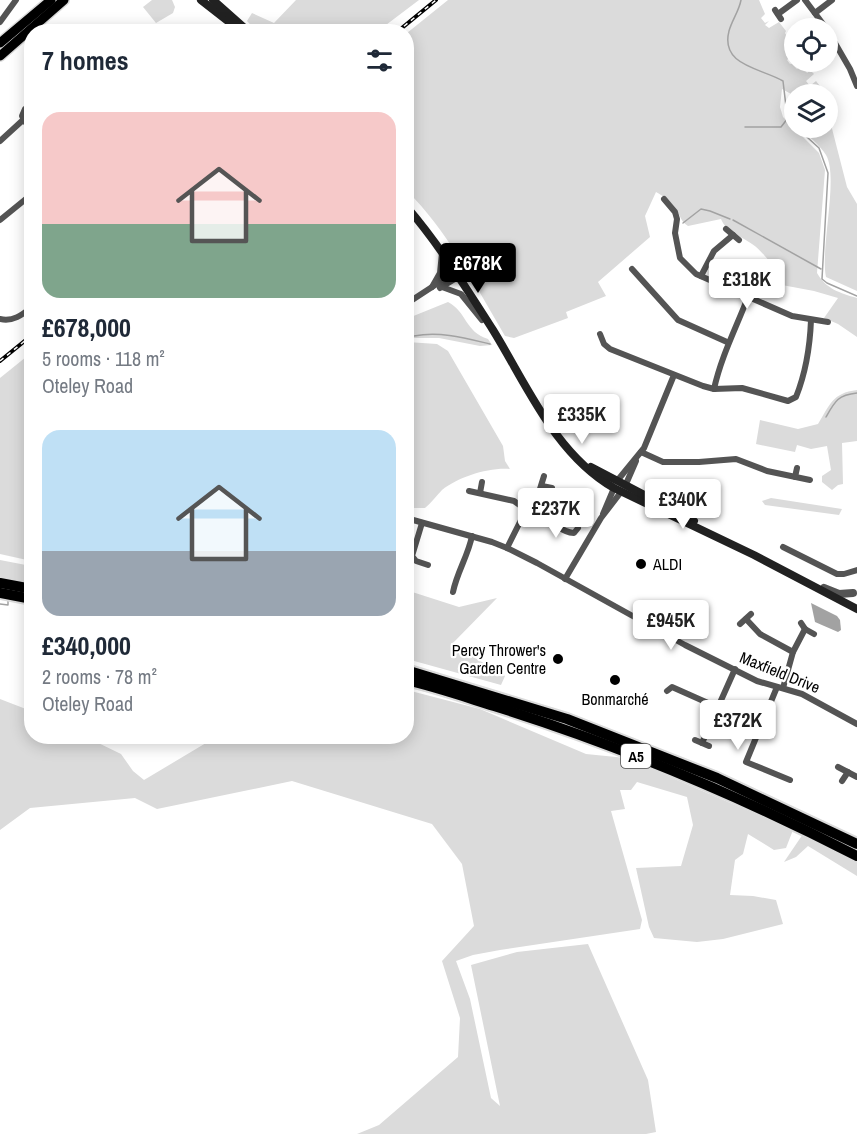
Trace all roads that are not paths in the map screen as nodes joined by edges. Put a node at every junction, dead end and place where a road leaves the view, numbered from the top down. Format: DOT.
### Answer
graph roads {
  1 [pos="16,0"];
  2 [pos="51,0"];
  3 [pos="64,0"];
  4 [pos="201,0"];
  5 [pos="213,0"];
  6 [pos="797,0"];
  7 [pos="805,0"];
  8 [pos="832,0"];
  9 [pos="815,13"];
  10 [pos="778,14"];
  11 [pos="819,18"];
  12 [pos="0,22"];
  13 [pos="37,24"];
  14 [pos="232,24"];
  15 [pos="240,24"];
  16 [pos="24,35"];
  17 [pos="0,43"];
  18 [pos="838,47"];
  19 [pos="0,56"];
  20 [pos="854,71"];
  21 [pos="857,86"];
  22 [pos="24,111"];
  23 [pos="23,120"];
  24 [pos="0,141"];
  25 [pos="664,199"];
  26 [pos="24,200"];
  27 [pos="414,216"];
  28 [pos="0,220"];
  29 [pos="726,229"];
  30 [pos="675,233"];
  31 [pos="683,233"];
  32 [pos="442,253"];
  33 [pos="632,269"];
  34 [pos="645,270"];
  35 [pos="457,275"];
  36 [pos="638,276"];
  37 [pos="701,276"];
  38 [pos="442,287"];
  39 [pos="430,290"];
  40 [pos="748,297"];
  41 [pos="414,299"];
  42 [pos="24,312"];
  43 [pos="0,319"];
  44 [pos="811,320"];
  45 [pos="828,321"];
  46 [pos="493,331"];
  47 [pos="600,334"];
  48 [pos="610,337"];
  49 [pos="603,342"];
  50 [pos="728,342"];
  51 [pos="674,375"];
  52 [pos="714,389"];
  53 [pos="640,453"];
  54 [pos="797,468"];
  55 [pos="544,477"];
  56 [pos="795,477"];
  57 [pos="810,480"];
  58 [pos="483,482"];
  59 [pos="542,486"];
  60 [pos="620,486"];
  61 [pos="552,488"];
  62 [pos="469,490"];
  63 [pos="480,493"];
  64 [pos="535,504"];
  65 [pos="528,511"];
  66 [pos="414,520"];
  67 [pos="422,523"];
  68 [pos="576,533"];
  69 [pos="472,536"];
  70 [pos="787,547"];
  71 [pos="414,549"];
  72 [pos="507,549"];
  73 [pos="414,558"];
  74 [pos="428,565"];
  75 [pos="857,570"];
  76 [pos="565,579"];
  77 [pos="800,579"];
  78 [pos="0,583"];
  79 [pos="24,588"];
  80 [pos="855,591"];
  81 [pos="453,592"];
  82 [pos="0,593"];
  83 [pos="24,598"];
  84 [pos="855,606"];
  85 [pos="746,619"];
  86 [pos="814,634"];
  87 [pos="793,652"];
  88 [pos="735,669"];
  89 [pos="414,672"];
  90 [pos="414,682"];
  91 [pos="669,687"];
  92 [pos="780,688"];
  93 [pos="717,707"];
  94 [pos="857,724"];
  95 [pos="702,743"];
  96 [pos="838,767"];
  97 [pos="848,772"];
  98 [pos="788,777"];
  99 [pos="857,777"];
  100 [pos="842,781"];
  101 [pos="857,844"];
  102 [pos="857,856"];
  1 -- 12 [label="street"];
  2 -- 17 [label="main road"];
  3 -- 13 [label="main road"];
  4 -- 14 [label="main road"];
  5 -- 15 [label="main road"];
  6 -- 10 [label="street"];
  7 -- 9 [label="street"];
  8 -- 9 [label="street"];
  9 -- 11 [label="street"];
  16 -- 19 [label="main road"];
  18 -- 20 [label="street"];
  20 -- 21 [label="street"];
  22 -- 23 [label="street"];
  23 -- 24 [label="street"];
  25 -- 30 [label="street"];
  26 -- 28 [label="street"];
  27 -- 32 [label="main road"];
  29 -- 37 [label="street"];
  30 -- 31 [label="street"];
  30 -- 37 [label="street"];
  32 -- 35 [label="main road"];
  32 -- 39 [label="street"];
  33 -- 36 [label="street"];
  34 -- 36 [label="street"];
  35 -- 38 [label="street"];
  35 -- 39 [label="street"];
  35 -- 46 [label="main road"];
  36 -- 50 [label="street"];
  37 -- 40 [label="street"];
  38 -- 39 [label="street"];
  38 -- 46 [label="street"];
  39 -- 41 [label="street"];
  40 -- 44 [label="street"];
  40 -- 50 [label="street"];
  42 -- 43 [label="street"];
  44 -- 45 [label="street"];
  44 -- 52 [label="street"];
  46 -- 60 [label="main road"];
  47 -- 49 [label="street"];
  48 -- 49 [label="street"];
  49 -- 51 [label="street"];
  50 -- 52 [label="street"];
  51 -- 52 [label="street"];
  51 -- 53 [label="street"];
  53 -- 56 [label="street"];
  53 -- 60 [label="street"];
  54 -- 56 [label="street"];
  55 -- 59 [label="street"];
  56 -- 57 [label="street"];
  58 -- 63 [label="street"];
  59 -- 61 [label="street"];
  59 -- 64 [label="street"];
  60 -- 76 [label="street"];
  60 -- 77 [label="main road"];
  62 -- 63 [label="street"];
  63 -- 65 [label="street"];
  64 -- 65 [label="street"];
  64 -- 68 [label="street"];
  65 -- 72 [label="street"];
  66 -- 67 [label="street, Maxfield Drive"];
  67 -- 69 [label="street, Maxfield Drive"];
  67 -- 71 [label="street"];
  69 -- 72 [label="street, Maxfield Drive"];
  69 -- 81 [label="street"];
  70 -- 75 [label="street"];
  72 -- 76 [label="street, Maxfield Drive"];
  73 -- 74 [label="street"];
  76 -- 88 [label="street, Maxfield Drive"];
  77 -- 80 [label="street"];
  77 -- 84 [label="main road"];
  78 -- 79 [label="highway"];
  80 -- 84 [label="street"];
  82 -- 83 [label="highway"];
  85 -- 87 [label="street"];
  86 -- 87 [label="street"];
  87 -- 92 [label="street"];
  88 -- 92 [label="street, Maxfield Drive"];
  88 -- 93 [label="street"];
  89 -- 101 [label="highway, A5"];
  90 -- 102 [label="highway, A5"];
  91 -- 93 [label="street"];
  92 -- 94 [label="street, Maxfield Drive"];
  92 -- 98 [label="street"];
  93 -- 95 [label="street"];
  96 -- 97 [label="street"];
  97 -- 99 [label="street"];
  97 -- 100 [label="street"];
}
